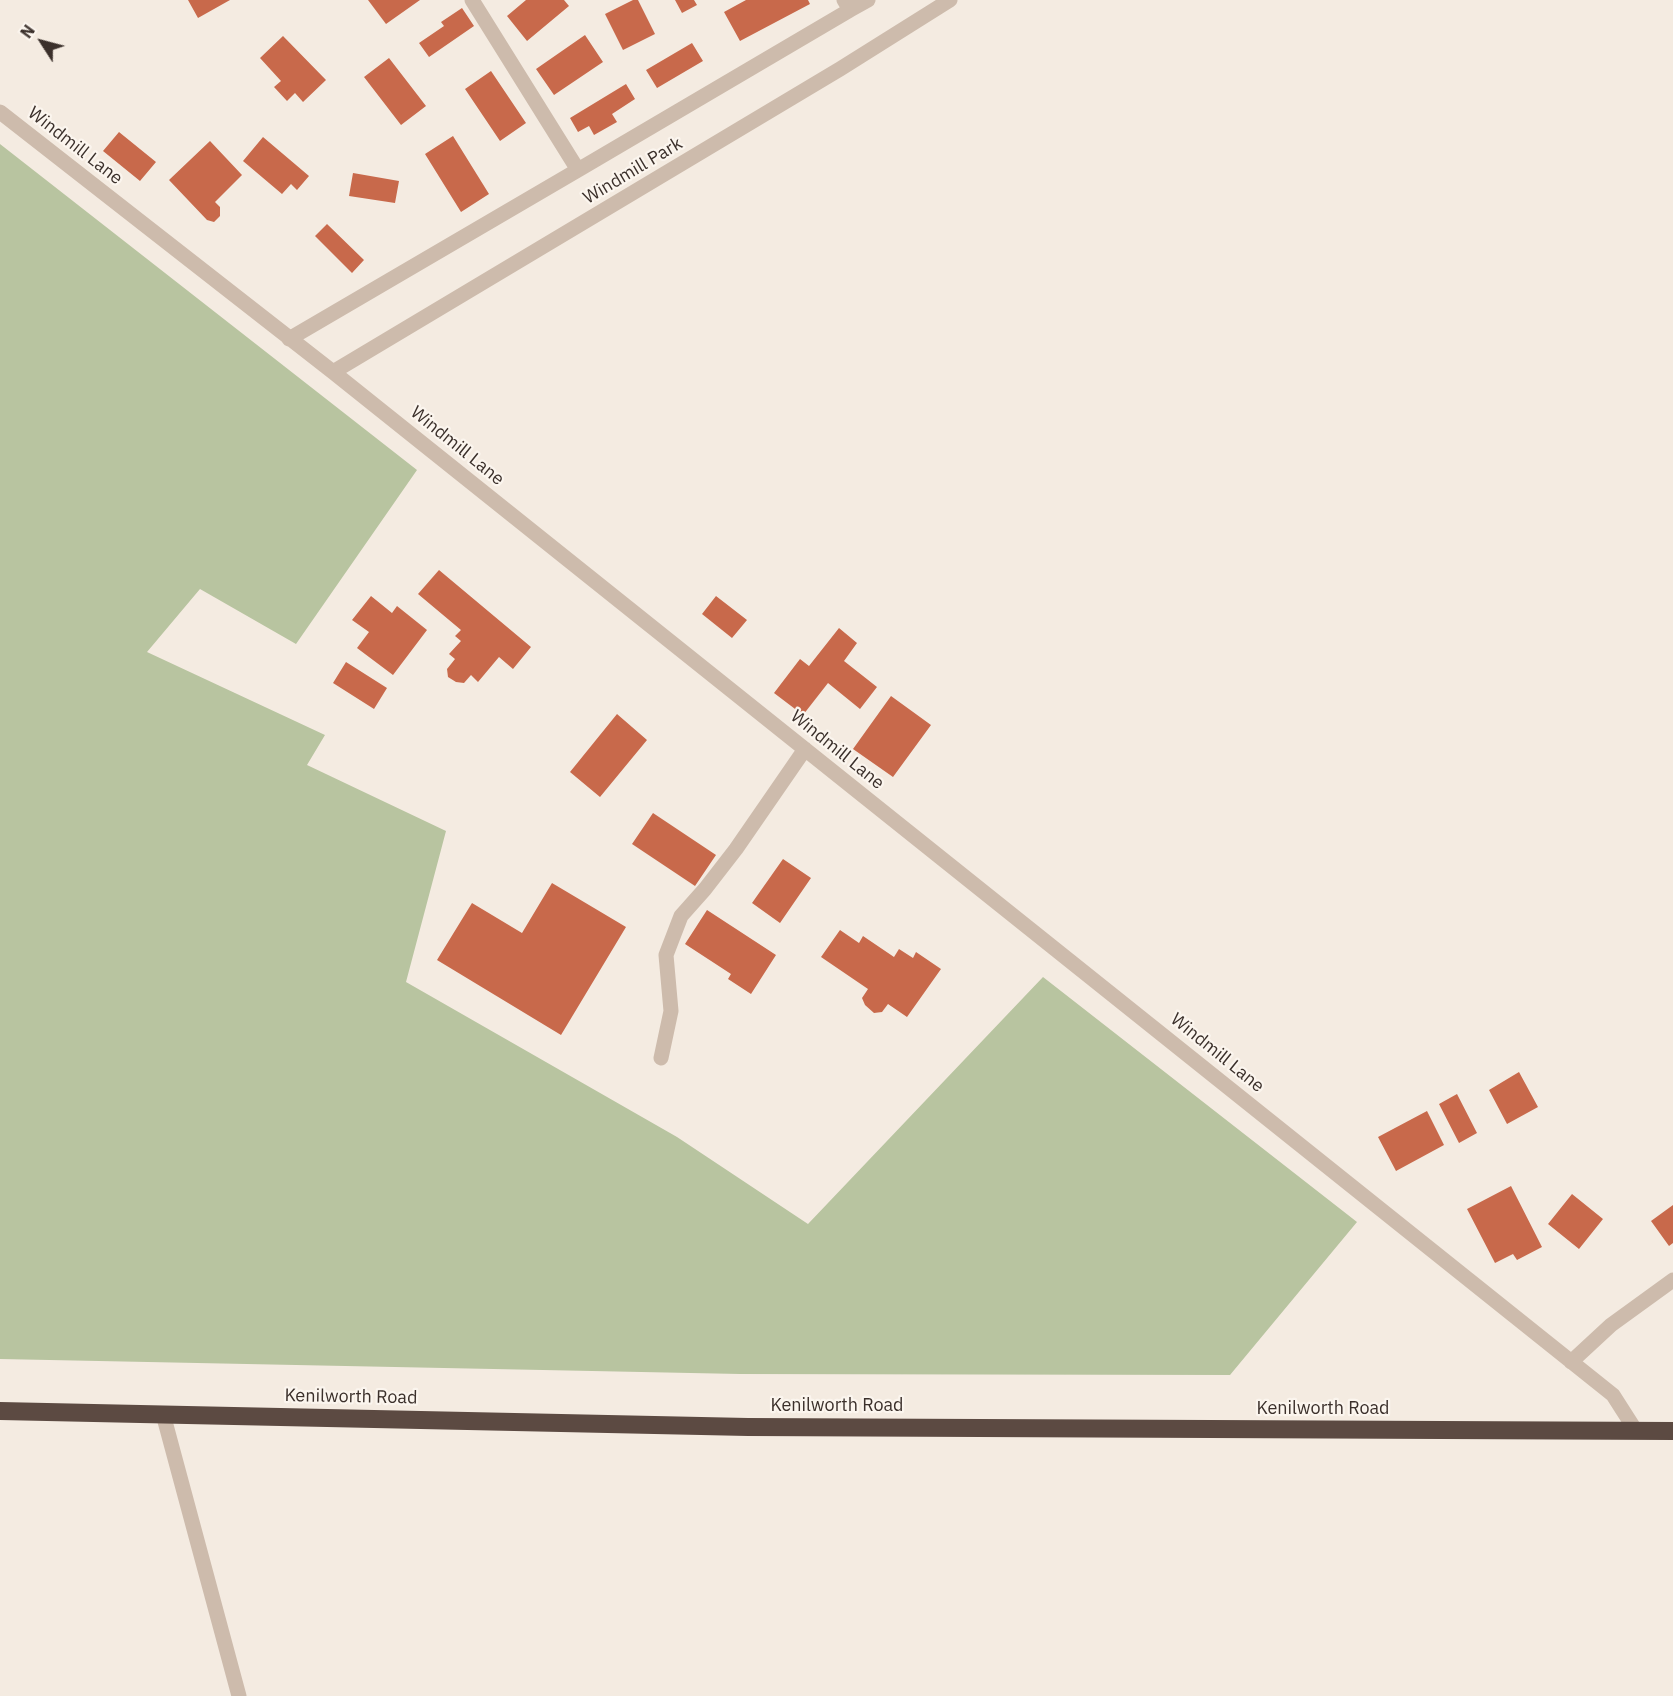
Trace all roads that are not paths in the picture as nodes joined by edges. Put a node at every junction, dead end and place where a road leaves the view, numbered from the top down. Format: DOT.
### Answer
graph roads {
  1 [pos="472,0"];
  2 [pos="868,0"];
  3 [pos="950,0"];
  4 [pos="847,5"];
  5 [pos="0,112"];
  6 [pos="578,170"];
  7 [pos="290,339"];
  8 [pos="333,372"];
  9 [pos="805,749"];
  10 [pos="661,1058"];
  11 [pos="1673,1280"];
  12 [pos="1571,1362"];
  13 [pos="0,1411"];
  14 [pos="163,1414"];
  15 [pos="1636,1431"];
  16 [pos="1673,1431"];
  17 [pos="239,1696"];
  1 -- 6 [label="street, Windmill Park"];
  2 -- 4 [label="street, Windmill Park"];
  3 -- 8 [label="street, Windmill Park"];
  4 -- 6 [label="street, Windmill Park"];
  5 -- 7 [label="street, Windmill Lane"];
  6 -- 7 [label="street, Windmill Park"];
  7 -- 8 [label="street, Windmill Lane"];
  8 -- 9 [label="street, Windmill Lane"];
  9 -- 10 [label="street"];
  9 -- 12 [label="street, Windmill Lane"];
  11 -- 12 [label="street"];
  12 -- 15 [label="street, Windmill Lane"];
  13 -- 14 [label="highway, Kenilworth Road"];
  14 -- 15 [label="highway, Kenilworth Road"];
  14 -- 17 [label="street"];
  15 -- 16 [label="highway, Kenilworth Road"];
}
